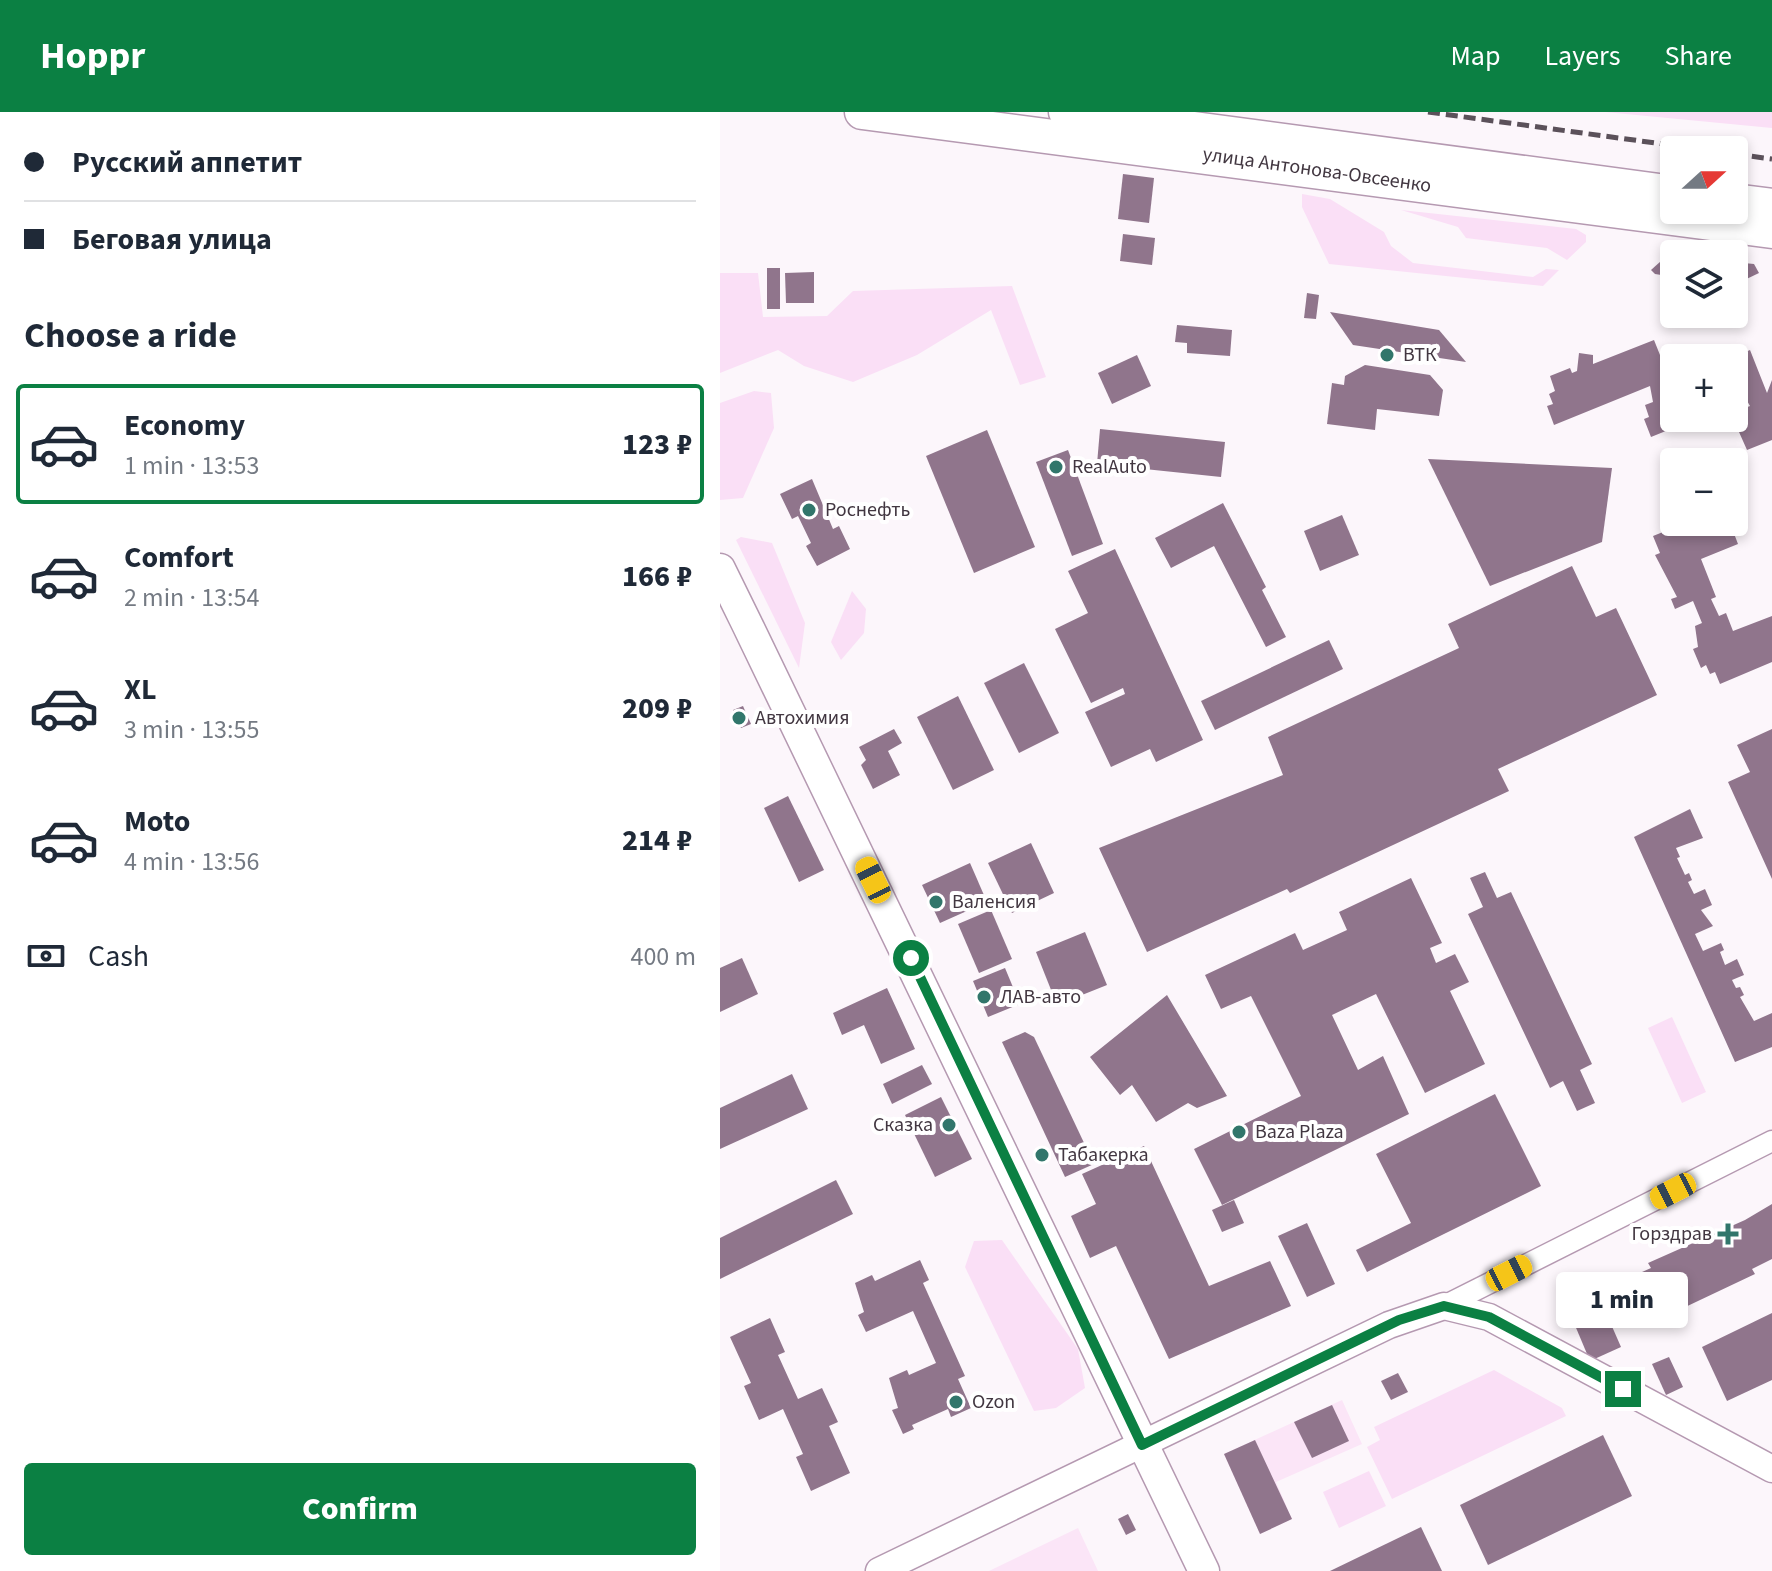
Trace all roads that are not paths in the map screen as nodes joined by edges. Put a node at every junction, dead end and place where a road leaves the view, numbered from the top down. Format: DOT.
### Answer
graph roads {
  1 [pos="862,112"];
  2 [pos="1066,112"];
  3 [pos="1660,191"];
  4 [pos="1748,203"];
  5 [pos="1772,206"];
  6 [pos="1772,231"];
  7 [pos="720,569"];
  8 [pos="1772,1141"];
  9 [pos="1444,1306"];
  10 [pos="1142,1445"];
  11 [pos="1772,1469"];
  12 [pos="879,1571"];
  13 [pos="1204,1571"];
  1 -- 6 [label="highway, улица Антонова-Овсеенко"];
  2 -- 3 [label="highway, улица Антонова-Овсеенко"];
  4 -- 5 [label="highway"];
  7 -- 10 [label="main road"];
  8 -- 9 [label="street"];
  9 -- 10 [label="street"];
  9 -- 11 [label="street"];
  10 -- 12 [label="street"];
  10 -- 13 [label="main road"];
}
